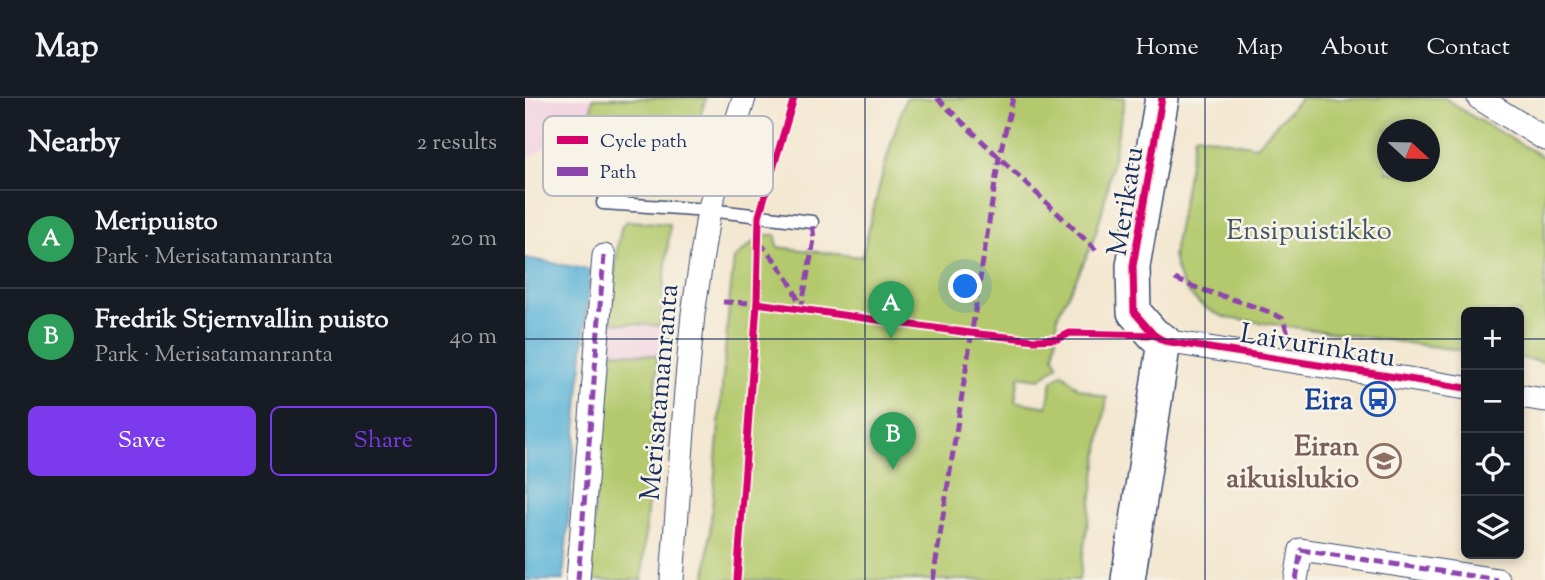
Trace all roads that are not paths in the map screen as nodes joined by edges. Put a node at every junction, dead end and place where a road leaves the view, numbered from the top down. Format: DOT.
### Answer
graph roads {
  1 [pos="744,98"];
  2 [pos="1162,98"];
  3 [pos="1479,98"];
  4 [pos="738,116"];
  5 [pos="1545,139"];
  6 [pos="713,196"];
  7 [pos="603,203"];
  8 [pos="709,210"];
  9 [pos="813,222"];
  10 [pos="604,256"];
  11 [pos="1164,341"];
  12 [pos="1461,387"];
  13 [pos="1524,397"];
  14 [pos="1545,400"];
  15 [pos="578,580"];
  16 [pos="672,580"];
  17 [pos="1128,580"];
  18 [pos="1296,580"];
  19 [pos="1498,580"];
  1 -- 4 [label="street, Merisatamanranta"];
  2 -- 11 [label="street, Merikatu"];
  3 -- 5 [label="street"];
  6 -- 8 [label="street, Merisatamanranta"];
  7 -- 8 [label="lane"];
  8 -- 9 [label="lane"];
  8 -- 16 [label="street, Merisatamanranta"];
  10 -- 15 [label="street"];
  11 -- 12 [label="street, Laivurinkatu"];
  11 -- 17 [label="street"];
  13 -- 14 [label="street"];
  18 -- 19 [label="street"];
}
